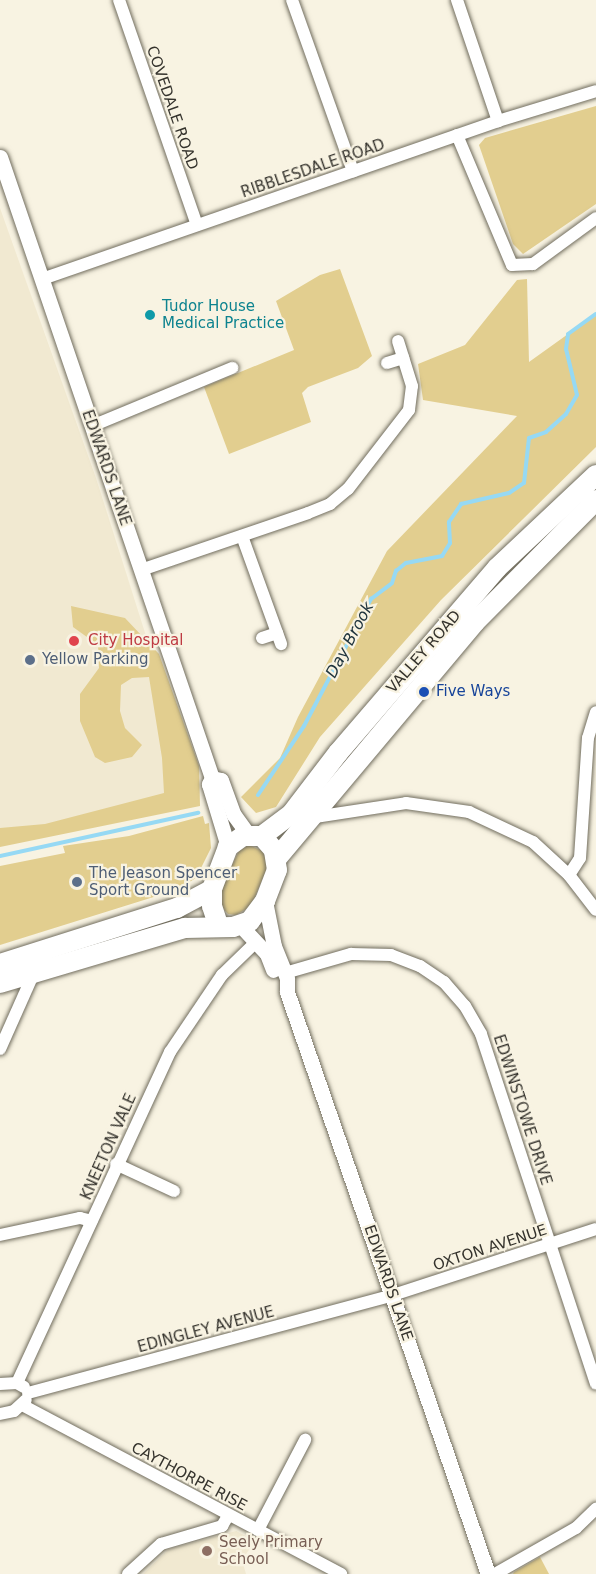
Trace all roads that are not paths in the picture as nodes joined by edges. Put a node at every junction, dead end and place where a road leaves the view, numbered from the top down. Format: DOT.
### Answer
graph roads {
  1 [pos="119,0"];
  2 [pos="292,0"];
  3 [pos="457,0"];
  4 [pos="596,91"];
  5 [pos="498,121"];
  6 [pos="457,135"];
  7 [pos="0,157"];
  8 [pos="353,171"];
  9 [pos="596,218"];
  10 [pos="197,225"];
  11 [pos="42,279"];
  12 [pos="398,341"];
  13 [pos="403,357"];
  14 [pos="387,363"];
  15 [pos="232,369"];
  16 [pos="92,426"];
  17 [pos="596,475"];
  18 [pos="596,500"];
  19 [pos="242,536"];
  20 [pos="141,570"];
  21 [pos="262,638"];
  22 [pos="596,712"];
  23 [pos="212,778"];
  24 [pos="315,817"];
  25 [pos="255,835"];
  26 [pos="228,847"];
  27 [pos="277,858"];
  28 [pos="569,874"];
  29 [pos="212,889"];
  30 [pos="265,900"];
  31 [pos="596,910"];
  32 [pos="218,924"];
  33 [pos="240,925"];
  34 [pos="256,942"];
  35 [pos="0,964"];
  36 [pos="285,973"];
  37 [pos="33,975"];
  38 [pos="0,983"];
  39 [pos="286,992"];
  40 [pos="0,1048"];
  41 [pos="116,1164"];
  42 [pos="174,1191"];
  43 [pos="92,1221"];
  44 [pos="596,1229"];
  45 [pos="0,1235"];
  46 [pos="550,1245"];
  47 [pos="393,1295"];
  48 [pos="17,1383"];
  49 [pos="0,1384"];
  50 [pos="596,1384"];
  51 [pos="28,1393"];
  52 [pos="24,1406"];
  53 [pos="0,1414"];
  54 [pos="305,1440"];
  55 [pos="596,1509"];
  56 [pos="228,1515"];
  57 [pos="258,1530"];
  58 [pos="128,1574"];
  59 [pos="341,1574"];
  60 [pos="488,1574"];
  61 [pos="495,1574"];
  1 -- 10 [label="street, COVEDALE ROAD"];
  2 -- 8 [label="street"];
  3 -- 5 [label="street"];
  4 -- 5 [label="street, RIBBLESDALE ROAD"];
  5 -- 6 [label="street, RIBBLESDALE ROAD"];
  6 -- 8 [label="street, RIBBLESDALE ROAD"];
  6 -- 9 [label="street"];
  7 -- 11 [label="street, EDWARDS LANE"];
  8 -- 10 [label="street, RIBBLESDALE ROAD"];
  10 -- 11 [label="street, RIBBLESDALE ROAD"];
  11 -- 16 [label="street, EDWARDS LANE"];
  12 -- 13 [label="street"];
  13 -- 14 [label="street"];
  13 -- 19 [label="street"];
  15 -- 16 [label="street"];
  16 -- 20 [label="street, EDWARDS LANE"];
  17 -- 25 [label="highway, VALLEY ROAD"];
  18 -- 24 [label="highway, VALLEY ROAD"];
  19 -- 20 [label="street"];
  19 -- 21 [label="street"];
  20 -- 23 [label="street, EDWARDS LANE"];
  22 -- 28 [label="street"];
  23 -- 25 [label="street, EDWARDS LANE"];
  23 -- 26 [label="street, EDWARDS LANE"];
  24 -- 27 [label="highway, VALLEY ROAD"];
  24 -- 28 [label="street"];
  25 -- 26 [label="highway, VALLEY ROAD"];
  25 -- 27 [label="highway"];
  26 -- 29 [label="highway"];
  27 -- 30 [label="highway"];
  28 -- 31 [label="street"];
  29 -- 32 [label="highway"];
  29 -- 35 [label="highway"];
  30 -- 33 [label="highway"];
  30 -- 36 [label="street, EDWARDS LANE"];
  32 -- 33 [label="highway"];
  32 -- 37 [label="highway"];
  33 -- 34 [label="street, EDWARDS LANE"];
  34 -- 39 [label="street, EDWARDS LANE"];
  34 -- 41 [label="street, KNEETON VALE"];
  36 -- 39 [label="street, EDWARDS LANE"];
  36 -- 46 [label="street, EDWINSTOWE DRIVE"];
  37 -- 38 [label="highway"];
  37 -- 40 [label="street"];
  39 -- 47 [label="street, EDWARDS LANE"];
  41 -- 42 [label="street"];
  41 -- 43 [label="street, KNEETON VALE"];
  43 -- 45 [label="street"];
  43 -- 48 [label="street, KNEETON VALE"];
  44 -- 46 [label="street, OXTON AVENUE"];
  46 -- 47 [label="street, OXTON AVENUE"];
  46 -- 50 [label="street, EDWINSTOWE DRIVE"];
  47 -- 51 [label="street, EDINGLEY AVENUE"];
  47 -- 60 [label="street, EDWARDS LANE"];
  48 -- 49 [label="street"];
  48 -- 51 [label="street"];
  51 -- 52 [label="street"];
  52 -- 53 [label="street"];
  52 -- 56 [label="street, CAYTHORPE RISE"];
  54 -- 57 [label="street"];
  55 -- 61 [label="street"];
  56 -- 57 [label="street, CAYTHORPE RISE"];
  56 -- 58 [label="street"];
  57 -- 59 [label="street, CAYTHORPE RISE"];
}
